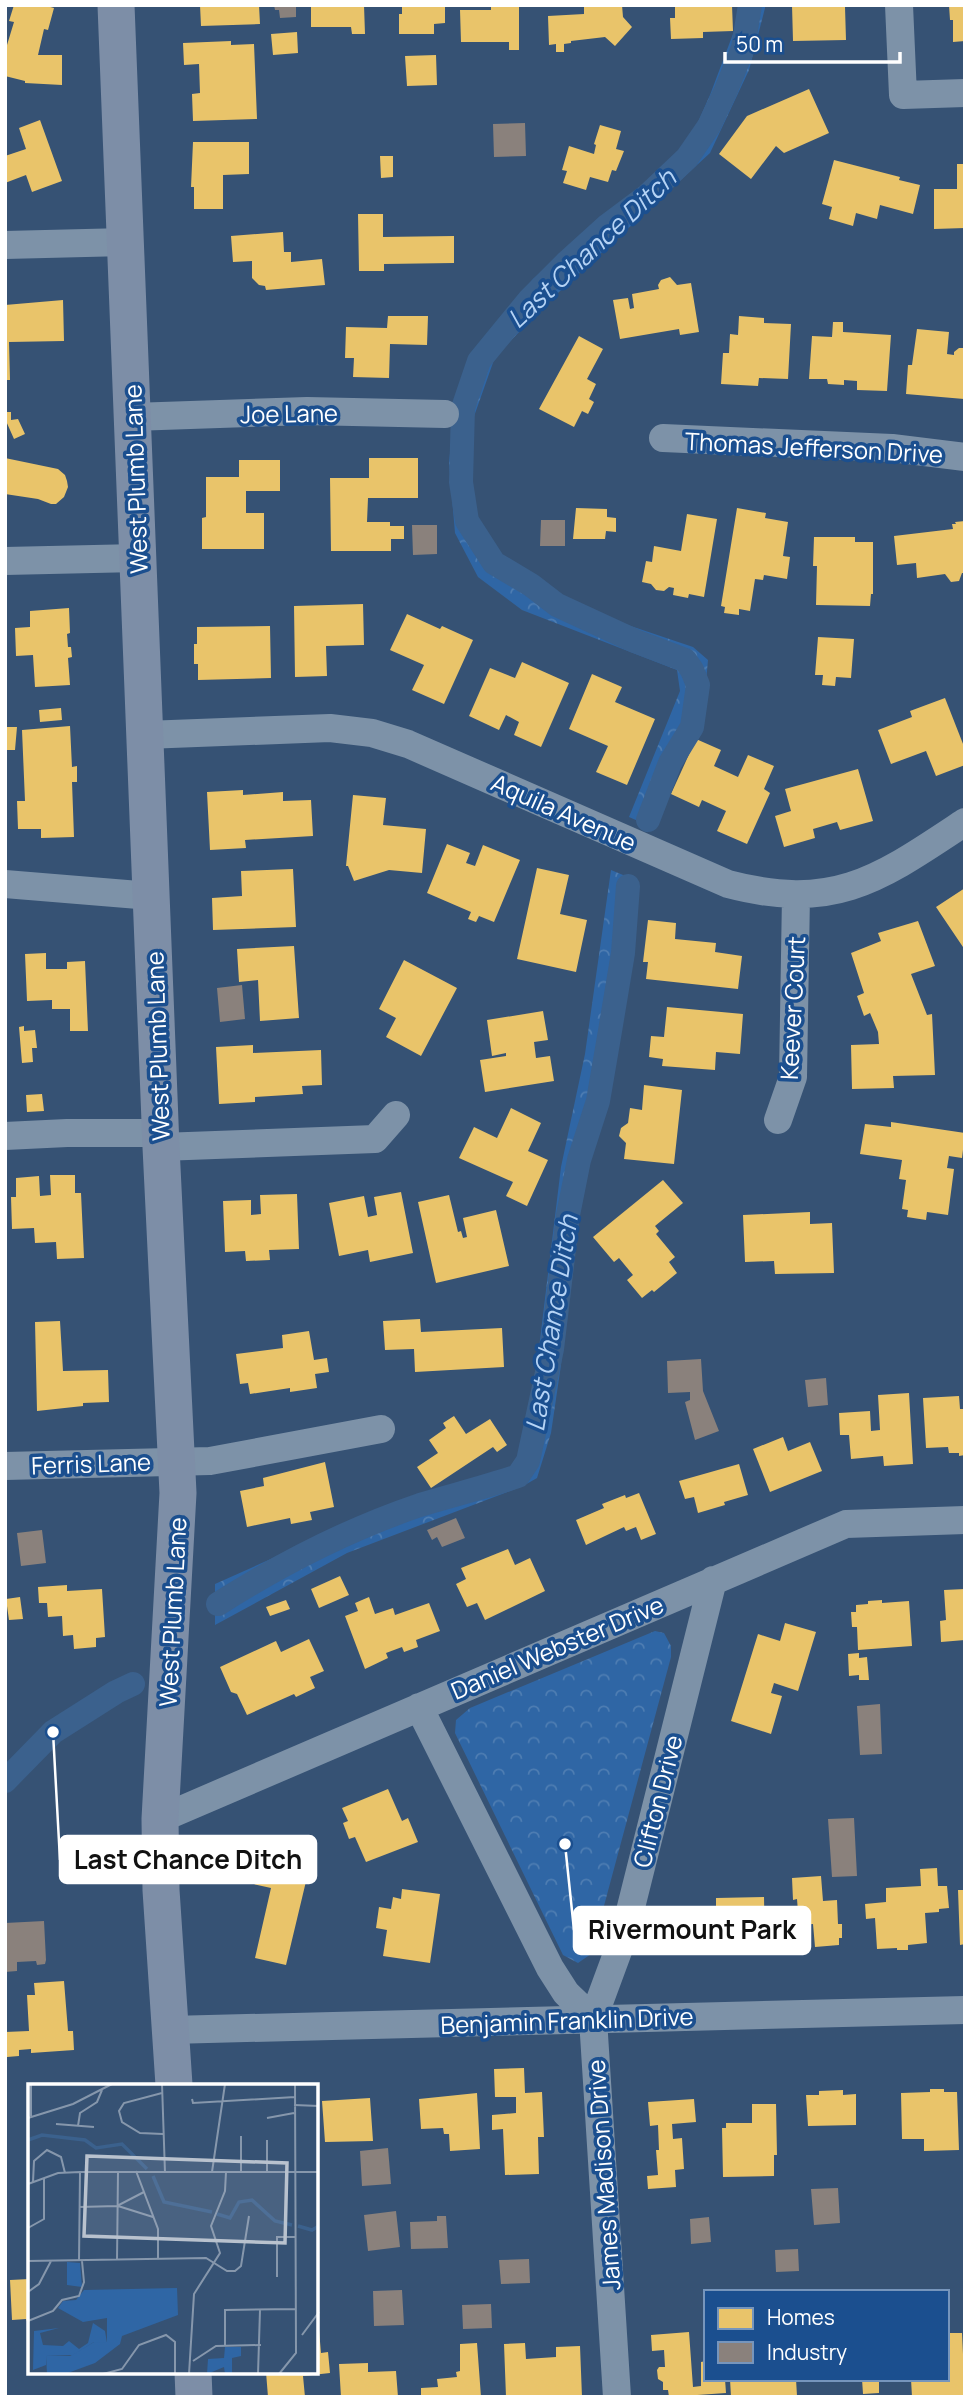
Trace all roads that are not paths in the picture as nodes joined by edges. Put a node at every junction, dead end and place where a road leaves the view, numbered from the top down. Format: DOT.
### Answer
graph roads {
  1 [pos="116,5"];
  2 [pos="899,5"];
  3 [pos="965,93"];
  4 [pos="126,242"];
  5 [pos="5,245"];
  6 [pos="445,414"];
  7 [pos="132,416"];
  8 [pos="663,438"];
  9 [pos="965,457"];
  10 [pos="138,558"];
  11 [pos="5,561"];
  12 [pos="145,735"];
  13 [pos="965,822"];
  14 [pos="5,884"];
  15 [pos="796,895"];
  16 [pos="151,896"];
  17 [pos="396,1115"];
  18 [pos="778,1120"];
  19 [pos="5,1136"];
  20 [pos="162,1140"];
  21 [pos="381,1429"];
  22 [pos="176,1460"];
  23 [pos="5,1466"];
  24 [pos="965,1520"];
  25 [pos="713,1580"];
  26 [pos="419,1707"];
  27 [pos="160,1819"];
  28 [pos="965,2010"];
  29 [pos="593,2019"];
  30 [pos="170,2031"];
  31 [pos="173,2084"];
  32 [pos="193,2374"];
  33 [pos="194,2397"];
  34 [pos="617,2397"];
  1 -- 4 [label="main road, West Plumb Lane"];
  2 -- 3 [label="street"];
  4 -- 5 [label="street"];
  4 -- 7 [label="main road, West Plumb Lane"];
  6 -- 7 [label="street, Joe Lane"];
  7 -- 10 [label="main road, West Plumb Lane"];
  8 -- 9 [label="street, Thomas Jefferson Drive"];
  10 -- 11 [label="street"];
  10 -- 12 [label="main road, West Plumb Lane"];
  12 -- 15 [label="street, Aquila Avenue"];
  12 -- 16 [label="main road, West Plumb Lane"];
  13 -- 15 [label="street, Aquila Avenue"];
  14 -- 16 [label="street"];
  15 -- 18 [label="street, Keever Court"];
  16 -- 20 [label="main road, West Plumb Lane"];
  17 -- 20 [label="street"];
  19 -- 20 [label="street"];
  20 -- 22 [label="main road, West Plumb Lane"];
  21 -- 22 [label="street, Ferris Lane"];
  22 -- 23 [label="street, Ferris Lane"];
  22 -- 27 [label="main road, West Plumb Lane"];
  24 -- 25 [label="street, Daniel Webster Drive"];
  25 -- 26 [label="street, Daniel Webster Drive"];
  25 -- 29 [label="street, Clifton Drive"];
  26 -- 27 [label="street, Daniel Webster Drive"];
  26 -- 29 [label="street"];
  27 -- 30 [label="main road, West Plumb Lane"];
  28 -- 29 [label="street, Benjamin Franklin Drive"];
  29 -- 30 [label="street, Benjamin Franklin Drive"];
  29 -- 34 [label="street, James Madison Drive"];
  30 -- 31 [label="main road, West Plumb Lane"];
  32 -- 33 [label="main road"];
}
